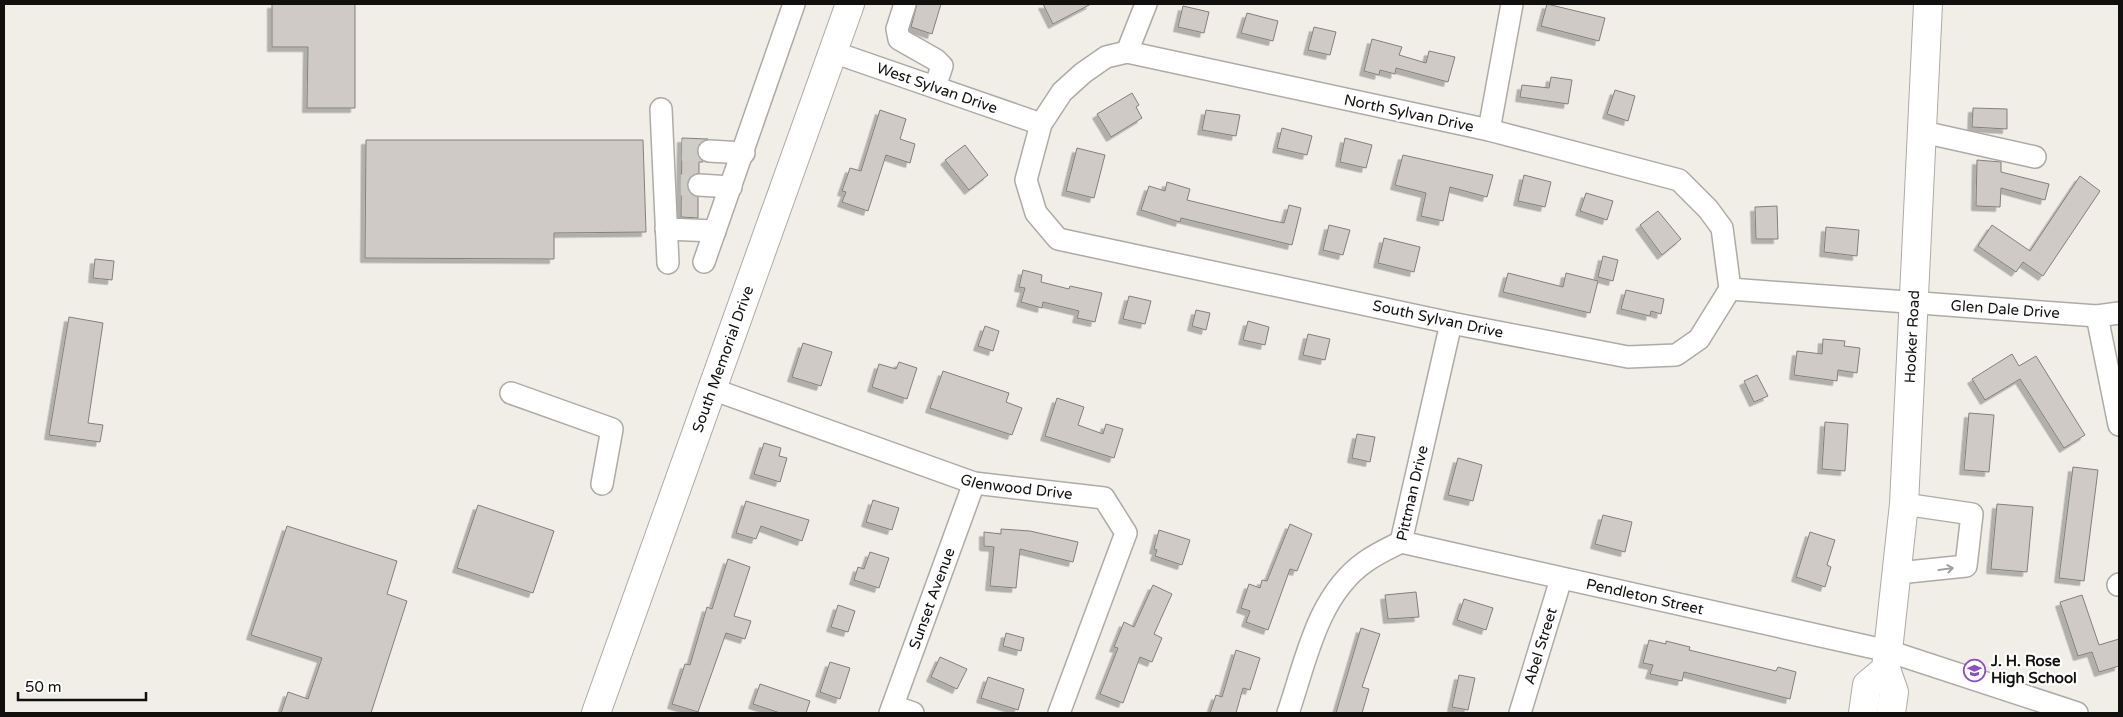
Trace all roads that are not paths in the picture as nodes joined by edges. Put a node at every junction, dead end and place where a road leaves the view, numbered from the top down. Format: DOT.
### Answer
graph roads {
  1 [pos="794,4"];
  2 [pos="850,4"];
  3 [pos="905,4"];
  4 [pos="1146,4"];
  5 [pos="1512,4"];
  6 [pos="1928,4"];
  7 [pos="833,52"];
  8 [pos="1127,52"];
  9 [pos="935,87"];
  10 [pos="661,109"];
  11 [pos="1041,124"];
  12 [pos="1489,130"];
  13 [pos="1923,132"];
  14 [pos="709,151"];
  15 [pos="744,153"];
  16 [pos="2035,157"];
  17 [pos="681,185"];
  18 [pos="731,187"];
  19 [pos="666,229"];
  20 [pos="715,231"];
  21 [pos="704,262"];
  22 [pos="668,263"];
  23 [pos="1730,289"];
  24 [pos="1915,304"];
  25 [pos="2119,313"];
  26 [pos="2097,316"];
  27 [pos="1451,323"];
  28 [pos="712,388"];
  29 [pos="511,393"];
  30 [pos="2119,425"];
  31 [pos="602,484"];
  32 [pos="974,484"];
  33 [pos="1904,504"];
  34 [pos="1401,542"];
  35 [pos="1898,573"];
  36 [pos="1561,579"];
  37 [pos="1887,660"];
  38 [pos="891,709"];
  39 [pos="2055,710"];
  40 [pos="596,713"];
  41 [pos="913,713"];
  42 [pos="1059,713"];
  43 [pos="1288,713"];
  44 [pos="1520,713"];
  45 [pos="1863,713"];
  46 [pos="1891,713"];
  47 [pos="2077,713"];
  1 -- 15 [label="street"];
  2 -- 7 [label="main road, South Memorial Drive"];
  3 -- 9 [label="street"];
  4 -- 8 [label="street"];
  5 -- 12 [label="street"];
  6 -- 13 [label="main road, Hooker Road"];
  7 -- 9 [label="street, West Sylvan Drive"];
  7 -- 28 [label="main road, South Memorial Drive"];
  8 -- 11 [label="street, North Sylvan Drive"];
  8 -- 12 [label="street, North Sylvan Drive"];
  9 -- 11 [label="street, West Sylvan Drive"];
  10 -- 17 [label="street"];
  11 -- 27 [label="street, South Sylvan Drive"];
  12 -- 23 [label="street, North Sylvan Drive"];
  13 -- 16 [label="street"];
  13 -- 24 [label="main road, Hooker Road"];
  14 -- 15 [label="street"];
  15 -- 18 [label="street"];
  17 -- 18 [label="street"];
  17 -- 19 [label="street"];
  18 -- 20 [label="street"];
  19 -- 20 [label="street"];
  19 -- 22 [label="street"];
  20 -- 21 [label="street"];
  23 -- 24 [label="street"];
  23 -- 27 [label="street, South Sylvan Drive"];
  24 -- 26 [label="street, Glen Dale Drive"];
  24 -- 33 [label="main road, Hooker Road"];
  25 -- 26 [label="street, Glen Dale Drive"];
  26 -- 30 [label="street"];
  27 -- 34 [label="street, Pittman Drive"];
  28 -- 32 [label="street, Glenwood Drive"];
  28 -- 40 [label="main road, South Memorial Drive"];
  29 -- 31 [label="street"];
  32 -- 38 [label="street, Sunset Avenue"];
  32 -- 42 [label="street, Glenwood Drive"];
  33 -- 35 [label="main road, Hooker Road"];
  35 -- 33 [label="street, one-way"];
  34 -- 36 [label="street, Pendleton Street"];
  34 -- 43 [label="street, Pittman Drive"];
  35 -- 37 [label="main road, Hooker Road"];
  36 -- 37 [label="street, Pendleton Street"];
  36 -- 44 [label="street, Abel Street"];
  37 -- 39 [label="street, Pendleton Street"];
  37 -- 45 [label="main road"];
  37 -- 46 [label="main road, Hooker Road"];
  38 -- 41 [label="street"];
  39 -- 47 [label="street, Pendleton Street"];
}
